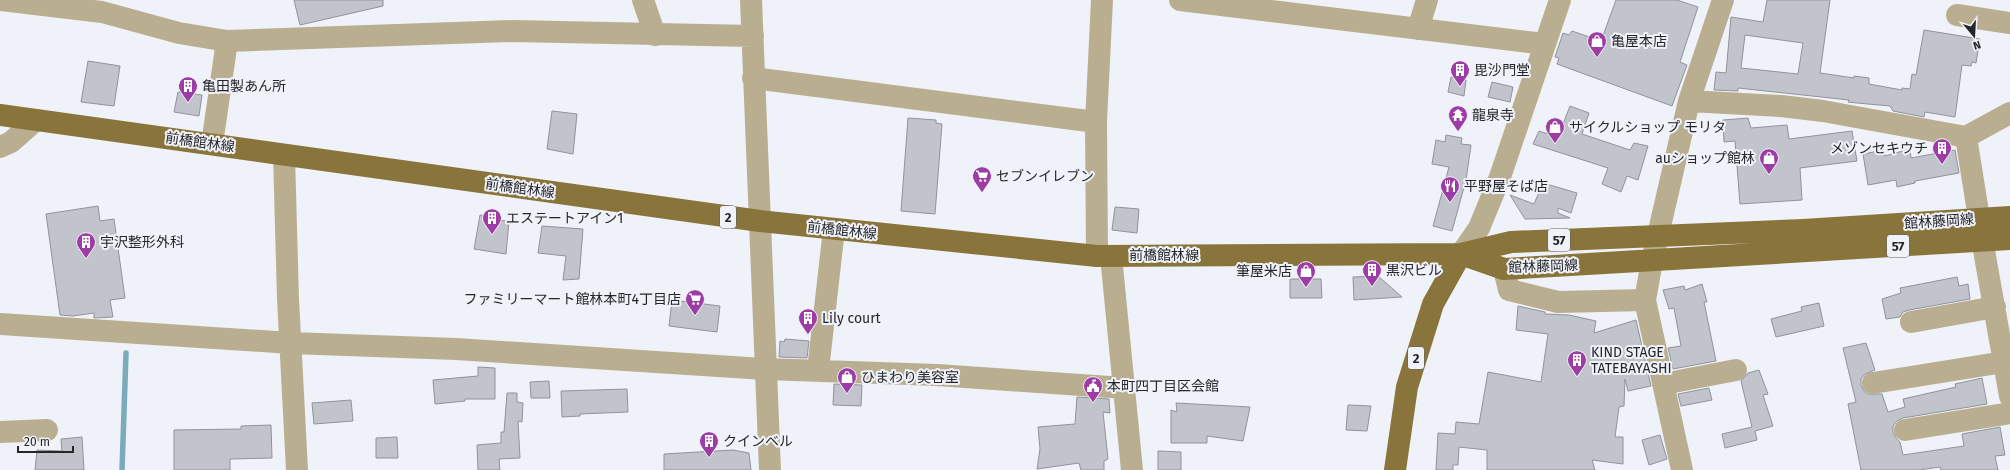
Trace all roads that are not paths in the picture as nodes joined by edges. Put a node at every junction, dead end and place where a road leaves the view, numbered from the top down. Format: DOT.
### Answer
graph roads {
  1 [pos="1,0"];
  2 [pos="643,0"];
  3 [pos="751,0"];
  4 [pos="1102,0"];
  5 [pos="1189,0"];
  6 [pos="1427,0"];
  7 [pos="1560,0"];
  8 [pos="1723,0"];
  9 [pos="103,6"];
  10 [pos="1957,15"];
  11 [pos="2010,23"];
  12 [pos="1418,29"];
  13 [pos="655,35"];
  14 [pos="753,36"];
  15 [pos="227,41"];
  16 [pos="1545,44"];
  17 [pos="753,78"];
  18 [pos="1689,101"];
  19 [pos="2010,113"];
  20 [pos="0,115"];
  21 [pos="36,120"];
  22 [pos="1096,122"];
  23 [pos="1966,137"];
  24 [pos="212,144"];
  25 [pos="0,147"];
  26 [pos="284,155"];
  27 [pos="2010,217"];
  28 [pos="1980,219"];
  29 [pos="760,221"];
  30 [pos="834,229"];
  31 [pos="1658,236"];
  32 [pos="2010,239"];
  33 [pos="1982,241"];
  34 [pos="1461,254"];
  35 [pos="1104,256"];
  36 [pos="1652,261"];
  37 [pos="1504,268"];
  38 [pos="1645,300"];
  39 [pos="2000,315"];
  40 [pos="1911,322"];
  41 [pos="0,324"];
  42 [pos="291,343"];
  43 [pos="2004,362"];
  44 [pos="765,369"];
  45 [pos="818,370"];
  46 [pos="1736,370"];
  47 [pos="1873,383"];
  48 [pos="1663,384"];
  49 [pos="1124,388"];
  50 [pos="2010,396"];
  51 [pos="2010,413"];
  52 [pos="47,430"];
  53 [pos="1905,430"];
  54 [pos="0,432"];
  55 [pos="297,470"];
  56 [pos="770,470"];
  57 [pos="1132,470"];
  58 [pos="1395,470"];
  59 [pos="1682,470"];
  1 -- 9 [label="street"];
  2 -- 13 [label="street"];
  3 -- 14 [label="street"];
  4 -- 22 [label="street"];
  5 -- 12 [label="street"];
  6 -- 12 [label="street"];
  7 -- 16 [label="street"];
  8 -- 18 [label="street"];
  9 -- 15 [label="street"];
  10 -- 11 [label="street"];
  12 -- 16 [label="street"];
  13 -- 14 [label="street"];
  13 -- 15 [label="street"];
  14 -- 17 [label="street"];
  15 -- 24 [label="street"];
  16 -- 34 [label="street"];
  17 -- 22 [label="street"];
  17 -- 29 [label="street"];
  18 -- 23 [label="street"];
  18 -- 31 [label="street"];
  19 -- 23 [label="street"];
  20 -- 21 [label="main road, 前橋館林線 / 2"];
  21 -- 24 [label="main road, 前橋館林線 / 2"];
  21 -- 25 [label="street"];
  22 -- 35 [label="street"];
  23 -- 28 [label="street"];
  24 -- 26 [label="main road, 前橋館林線 / 2"];
  26 -- 29 [label="main road, 前橋館林線 / 2"];
  26 -- 42 [label="street"];
  27 -- 28 [label="main road, 館林藤岡線 / 57"];
  28 -- 31 [label="main road, 館林藤岡線 / 57"];
  28 -- 33 [label="street"];
  29 -- 30 [label="main road, 前橋館林線 / 2"];
  29 -- 44 [label="street"];
  30 -- 35 [label="main road, 前橋館林線 / 2"];
  30 -- 45 [label="street"];
  31 -- 34 [label="main road, 館林藤岡線 / 57"];
  31 -- 36 [label="street"];
  32 -- 33 [label="main road, 館林藤岡線 / 57"];
  33 -- 36 [label="main road, 館林藤岡線 / 57"];
  33 -- 39 [label="street"];
  34 -- 35 [label="main road, 前橋館林線 / 2"];
  34 -- 37 [label="main road, 館林藤岡線 / 57"];
  34 -- 58 [label="main road, 2"];
  35 -- 49 [label="street"];
  36 -- 37 [label="main road, 館林藤岡線 / 57"];
  36 -- 38 [label="street"];
  37 -- 38 [label="street"];
  38 -- 48 [label="street"];
  39 -- 40 [label="street"];
  39 -- 43 [label="street"];
  41 -- 42 [label="street"];
  42 -- 44 [label="street"];
  42 -- 55 [label="street"];
  43 -- 47 [label="street"];
  43 -- 50 [label="street"];
  44 -- 45 [label="street"];
  44 -- 56 [label="street"];
  45 -- 49 [label="street"];
  46 -- 48 [label="street"];
  48 -- 59 [label="street"];
  49 -- 57 [label="street"];
  51 -- 53 [label="street"];
  52 -- 54 [label="street"];
}
